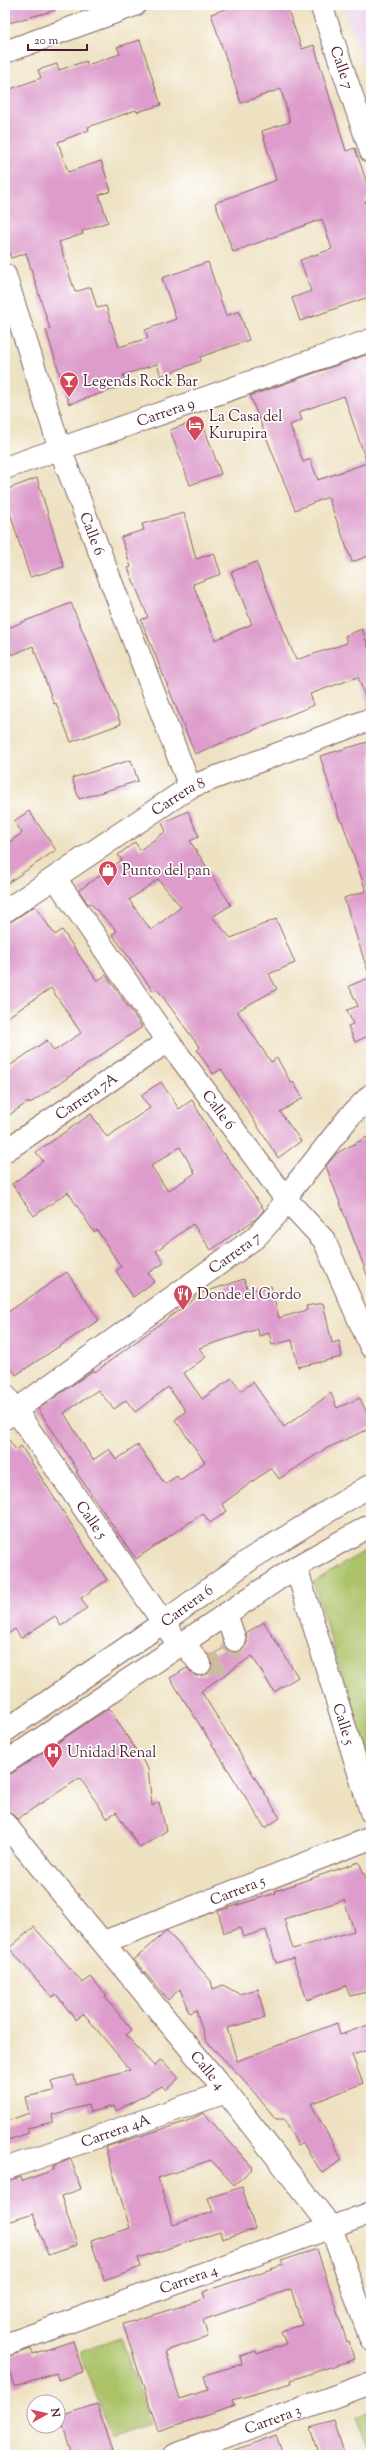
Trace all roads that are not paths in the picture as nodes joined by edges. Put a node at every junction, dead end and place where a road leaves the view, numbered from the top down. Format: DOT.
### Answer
graph roads {
  1 [pos="135,5"];
  2 [pos="321,5"];
  3 [pos="5,52"];
  4 [pos="371,152"];
  5 [pos="5,276"];
  6 [pos="371,340"];
  7 [pos="60,449"];
  8 [pos="5,468"];
  9 [pos="371,719"];
  10 [pos="190,787"];
  11 [pos="55,878"];
  12 [pos="5,911"];
  13 [pos="168,1041"];
  14 [pos="371,1095"];
  15 [pos="5,1151"];
  16 [pos="286,1198"];
  17 [pos="371,1347"];
  18 [pos="9,1408"];
  19 [pos="371,1485"];
  20 [pos="371,1525"];
  21 [pos="296,1567"];
  22 [pos="226,1614"];
  23 [pos="164,1622"];
  24 [pos="235,1640"];
  25 [pos="181,1643"];
  26 [pos="200,1664"];
  27 [pos="5,1731"];
  28 [pos="5,1763"];
  29 [pos="371,1812"];
  30 [pos="5,1824"];
  31 [pos="371,1838"];
  32 [pos="104,1942"];
  33 [pos="226,2092"];
  34 [pos="5,2170"];
  35 [pos="371,2212"];
  36 [pos="331,2227"];
  37 [pos="371,2340"];
  38 [pos="5,2345"];
  39 [pos="371,2383"];
  40 [pos="196,2451"];
  41 [pos="175,2455"];
  1 -- 3 [label="street"];
  2 -- 4 [label="street, Calle 7"];
  5 -- 7 [label="street, Calle 6"];
  6 -- 7 [label="street, Carrera 9"];
  7 -- 8 [label="street, Carrera 9"];
  7 -- 10 [label="street, Calle 6"];
  9 -- 10 [label="street, Carrera 8"];
  10 -- 11 [label="street, Carrera 8"];
  11 -- 12 [label="street, Carrera 8"];
  11 -- 13 [label="street, Calle 6"];
  13 -- 15 [label="street, Carrera 7A"];
  13 -- 16 [label="street, Calle 6"];
  14 -- 16 [label="street, Carrera 7"];
  16 -- 17 [label="street, Calle 6"];
  16 -- 18 [label="street, Carrera 7"];
  18 -- 23 [label="street, Calle 5"];
  19 -- 23 [label="street, Carrera 6"];
  20 -- 21 [label="street, Carrera 6"];
  21 -- 22 [label="street, Carrera 6"];
  21 -- 29 [label="street, Calle 5"];
  22 -- 24 [label="street"];
  22 -- 25 [label="street, Carrera 6"];
  23 -- 25 [label="street, Calle 5"];
  23 -- 27 [label="street, Carrera 6"];
  25 -- 26 [label="street, Calle 5"];
  25 -- 28 [label="street, Carrera 6"];
  30 -- 32 [label="street, Calle 4"];
  31 -- 32 [label="street, Carrera 5"];
  32 -- 33 [label="street, Calle 4"];
  33 -- 34 [label="street, Carrera 4A"];
  33 -- 36 [label="street, Calle 4"];
  35 -- 36 [label="street, Carrera 4"];
  36 -- 37 [label="street, Calle 4"];
  36 -- 38 [label="street, Carrera 4"];
  39 -- 40 [label="street, Carrera 3"];
  40 -- 41 [label="street, Carrera 3"];
}
